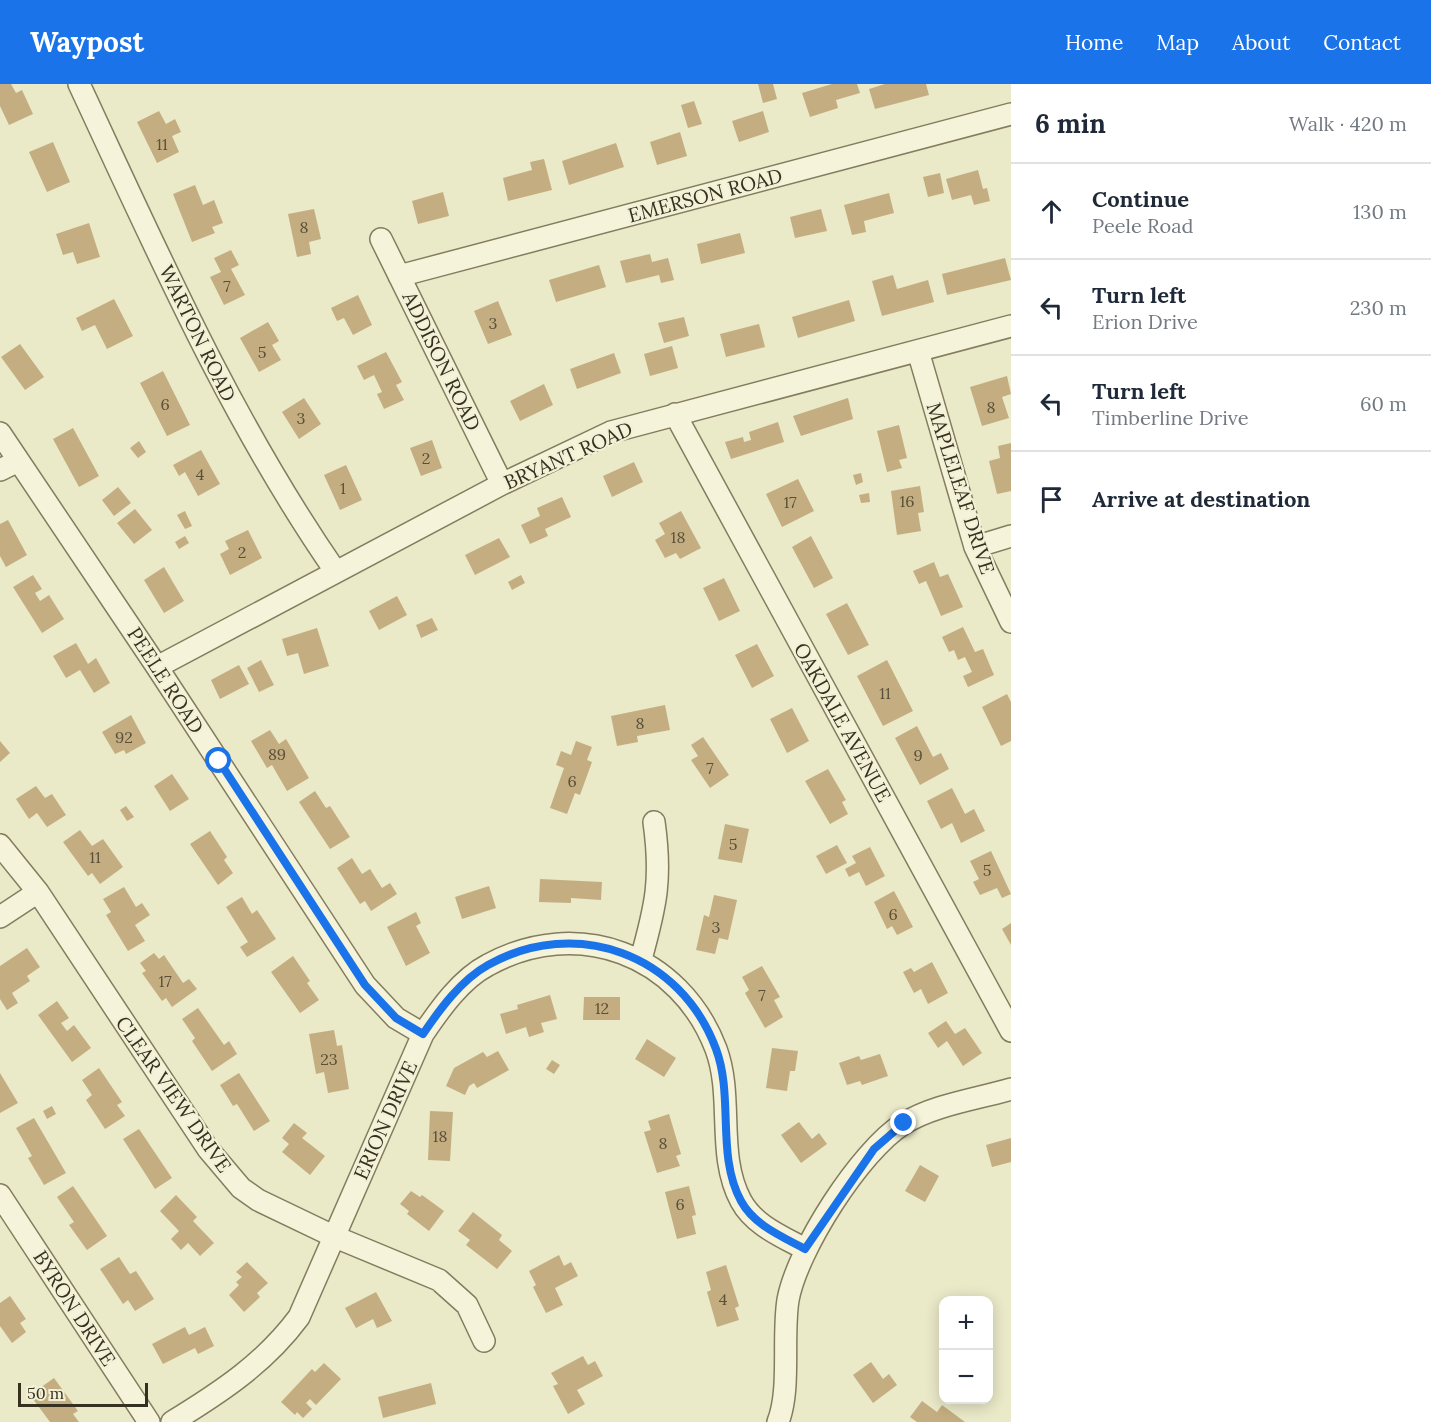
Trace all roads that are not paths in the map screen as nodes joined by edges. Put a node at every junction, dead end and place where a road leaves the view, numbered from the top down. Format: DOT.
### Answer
graph roads {
  1 [pos="79,84"];
  2 [pos="1011,114"];
  3 [pos="381,239"];
  4 [pos="399,276"];
  5 [pos="1011,326"];
  6 [pos="918,351"];
  7 [pos="675,414"];
  8 [pos="0,433"];
  9 [pos="9,465"];
  10 [pos="502,484"];
  11 [pos="1011,536"];
  12 [pos="975,547"];
  13 [pos="336,572"];
  14 [pos="1011,622"];
  15 [pos="158,667"];
  16 [pos="654,822"];
  17 [pos="0,845"];
  18 [pos="38,892"];
  19 [pos="0,917"];
  20 [pos="641,959"];
  21 [pos="1011,1030"];
  22 [pos="423,1034"];
  23 [pos="1011,1089"];
  24 [pos="0,1195"];
  25 [pos="333,1236"];
  26 [pos="805,1249"];
  27 [pos="484,1341"];
  28 [pos="786,1420"];
  29 [pos="149,1422"];
  30 [pos="172,1422"];
  1 -- 13 [label="street, WARTON ROAD"];
  2 -- 4 [label="street, EMERSON ROAD"];
  3 -- 4 [label="street, ADDISON ROAD"];
  4 -- 10 [label="street, ADDISON ROAD"];
  5 -- 6 [label="street, BRYANT ROAD"];
  6 -- 7 [label="street, BRYANT ROAD"];
  6 -- 12 [label="street, MAPLELEAF DRIVE"];
  7 -- 10 [label="street, BRYANT ROAD"];
  7 -- 21 [label="street, OAKDALE AVENUE"];
  8 -- 9 [label="street, PEELE ROAD"];
  9 -- 15 [label="street, PEELE ROAD"];
  10 -- 13 [label="street, BRYANT ROAD"];
  11 -- 12 [label="street"];
  12 -- 14 [label="street, MAPLELEAF DRIVE"];
  13 -- 15 [label="street, BRYANT ROAD"];
  15 -- 22 [label="street, PEELE ROAD"];
  16 -- 20 [label="street"];
  17 -- 18 [label="street, CLEAR VIEW DRIVE"];
  18 -- 19 [label="street"];
  18 -- 25 [label="street, CLEAR VIEW DRIVE"];
  20 -- 22 [label="street, ERION DRIVE"];
  20 -- 26 [label="street, ERION DRIVE"];
  22 -- 25 [label="street, ERION DRIVE"];
  23 -- 26 [label="street"];
  24 -- 29 [label="street, BYRON DRIVE"];
  25 -- 27 [label="street, CLEAR VIEW DRIVE"];
  25 -- 30 [label="street, ERION DRIVE"];
  26 -- 28 [label="street"];
}
